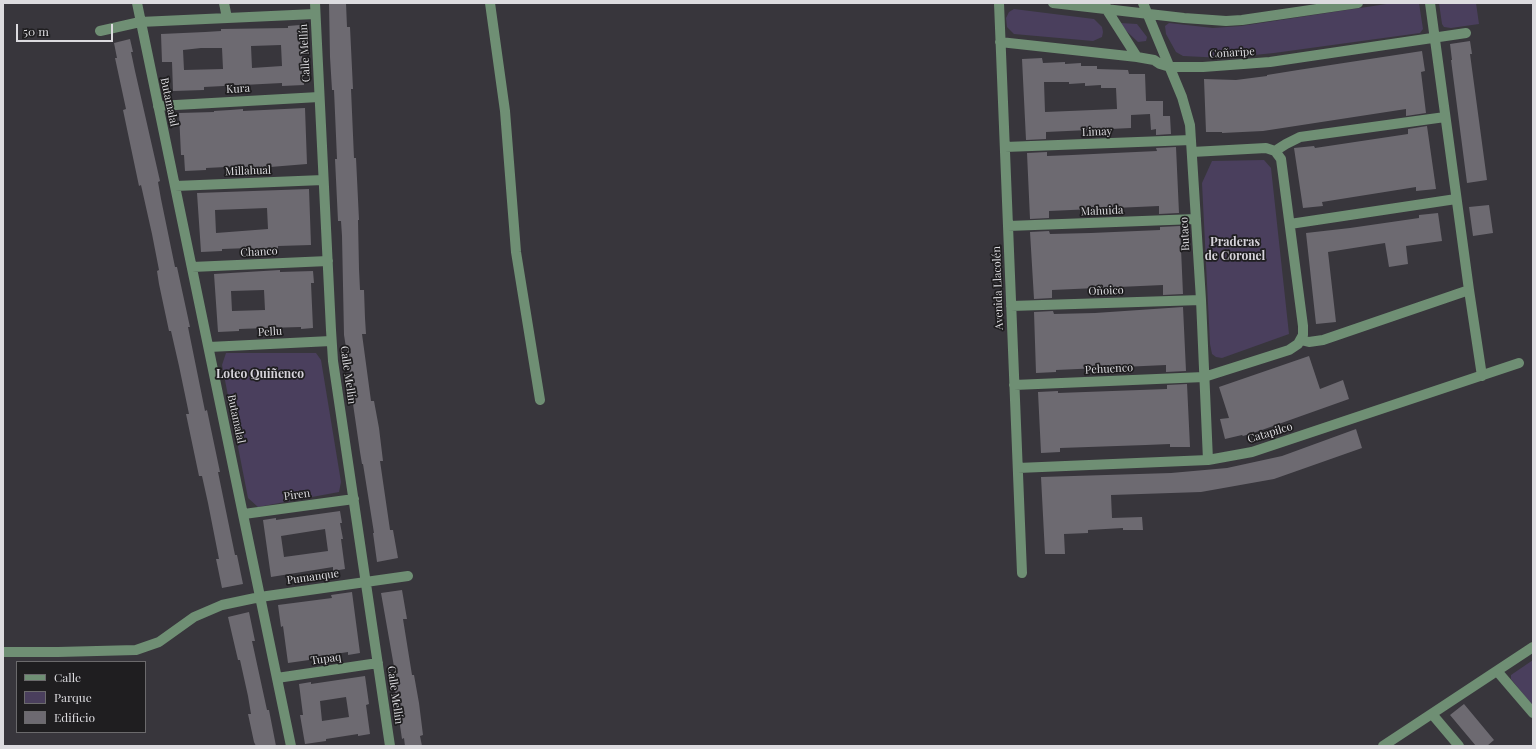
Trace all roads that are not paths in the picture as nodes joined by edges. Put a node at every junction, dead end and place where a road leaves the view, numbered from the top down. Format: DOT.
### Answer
graph roads {
  1 [pos="136,3"];
  2 [pos="224,3"];
  3 [pos="314,3"];
  4 [pos="490,3"];
  5 [pos="998,3"];
  6 [pos="1053,3"];
  7 [pos="1143,3"];
  8 [pos="1358,3"];
  9 [pos="1430,3"];
  10 [pos="1106,7"];
  11 [pos="315,14"];
  12 [pos="1148,14"];
  13 [pos="227,18"];
  14 [pos="140,22"];
  15 [pos="100,31"];
  16 [pos="1466,34"];
  17 [pos="1435,38"];
  18 [pos="1000,42"];
  19 [pos="1137,57"];
  20 [pos="1170,67"];
  21 [pos="319,97"];
  22 [pos="158,106"];
  23 [pos="1445,117"];
  24 [pos="1191,140"];
  25 [pos="1004,147"];
  26 [pos="1274,151"];
  27 [pos="1192,152"];
  28 [pos="323,180"];
  29 [pos="174,186"];
  30 [pos="1456,199"];
  31 [pos="1196,219"];
  32 [pos="1290,224"];
  33 [pos="1008,226"];
  34 [pos="328,261"];
  35 [pos="192,267"];
  36 [pos="1469,290"];
  37 [pos="1201,300"];
  38 [pos="1011,306"];
  39 [pos="1301,340"];
  40 [pos="331,341"];
  41 [pos="209,347"];
  42 [pos="1519,363"];
  43 [pos="1482,376"];
  44 [pos="1204,377"];
  45 [pos="1014,385"];
  46 [pos="540,400"];
  47 [pos="1208,460"];
  48 [pos="1018,468"];
  49 [pos="354,499"];
  50 [pos="244,514"];
  51 [pos="1022,572"];
  52 [pos="408,576"];
  53 [pos="366,582"];
  54 [pos="260,596"];
  55 [pos="1533,647"];
  56 [pos="3,652"];
  57 [pos="378,663"];
  58 [pos="1497,670"];
  59 [pos="277,678"];
  60 [pos="1533,713"];
  61 [pos="1432,714"];
  62 [pos="291,746"];
  63 [pos="388,746"];
  64 [pos="1383,746"];
  65 [pos="1459,746"];
  1 -- 14 [label="street, Butamalal"];
  2 -- 13 [label="street"];
  3 -- 11 [label="street, Calle Mellín"];
  4 -- 46 [label="street"];
  5 -- 18 [label="street, Avenida Llacolén"];
  6 -- 10 [label="street"];
  7 -- 12 [label="street, Butaco"];
  8 -- 12 [label="street"];
  9 -- 17 [label="street"];
  10 -- 12 [label="street"];
  10 -- 19 [label="street"];
  11 -- 13 [label="street"];
  11 -- 21 [label="street, Calle Mellín"];
  12 -- 20 [label="street, Butaco"];
  13 -- 14 [label="street"];
  14 -- 15 [label="street"];
  14 -- 22 [label="street, Butamalal"];
  16 -- 17 [label="street, Coñaripe"];
  17 -- 20 [label="street, Coñaripe"];
  17 -- 23 [label="street"];
  18 -- 19 [label="street, Coñaripe"];
  18 -- 25 [label="street, Avenida Llacolén"];
  19 -- 20 [label="street, Coñaripe"];
  20 -- 24 [label="street, Butaco"];
  21 -- 22 [label="street, Kura"];
  21 -- 28 [label="street, Calle Mellín"];
  22 -- 29 [label="street, Butamalal"];
  23 -- 26 [label="street"];
  23 -- 30 [label="street"];
  24 -- 25 [label="street, Limay"];
  24 -- 27 [label="street, Butaco"];
  25 -- 33 [label="street, Avenida Llacolén"];
  26 -- 27 [label="street"];
  26 -- 32 [label="street"];
  27 -- 31 [label="street, Butaco"];
  28 -- 29 [label="street, Millahual"];
  28 -- 34 [label="street, Calle Mellín"];
  29 -- 35 [label="street, Butamalal"];
  30 -- 32 [label="street"];
  30 -- 36 [label="street"];
  31 -- 33 [label="street, Mahuida"];
  31 -- 37 [label="street, Butaco"];
  32 -- 39 [label="street"];
  33 -- 38 [label="street, Avenida Llacolén"];
  34 -- 35 [label="street, Chanco"];
  34 -- 40 [label="street, Calle Mellín"];
  35 -- 41 [label="street, Butamalal"];
  36 -- 39 [label="street"];
  36 -- 43 [label="street"];
  37 -- 38 [label="street, Oñoico"];
  37 -- 44 [label="street, Butaco"];
  38 -- 45 [label="street, Avenida Llacolén"];
  39 -- 44 [label="street, Pehuenco"];
  40 -- 41 [label="street, Pellu"];
  40 -- 49 [label="street, Calle Mellín"];
  41 -- 50 [label="street, Butamalal"];
  42 -- 43 [label="street, Catapilco"];
  43 -- 47 [label="street, Catapilco"];
  44 -- 45 [label="street, Pehuenco"];
  44 -- 47 [label="street, Butaco"];
  45 -- 48 [label="street, Avenida Llacolén"];
  47 -- 48 [label="street, Catapilco"];
  48 -- 51 [label="street, Avenida Llacolén"];
  49 -- 50 [label="street, Piren"];
  49 -- 53 [label="street, Calle Mellín"];
  50 -- 54 [label="street, Butamalal"];
  52 -- 53 [label="street, Pumanque"];
  53 -- 54 [label="street, Pumanque"];
  53 -- 57 [label="street, Calle Mellín"];
  54 -- 56 [label="street, Pumanque"];
  54 -- 59 [label="street, Butamalal"];
  55 -- 58 [label="street"];
  57 -- 59 [label="street, Tupaq"];
  57 -- 63 [label="street, Calle Mellín"];
  58 -- 60 [label="street"];
  58 -- 61 [label="street"];
  59 -- 62 [label="street, Butamalal"];
  61 -- 64 [label="street"];
  61 -- 65 [label="street"];
}
